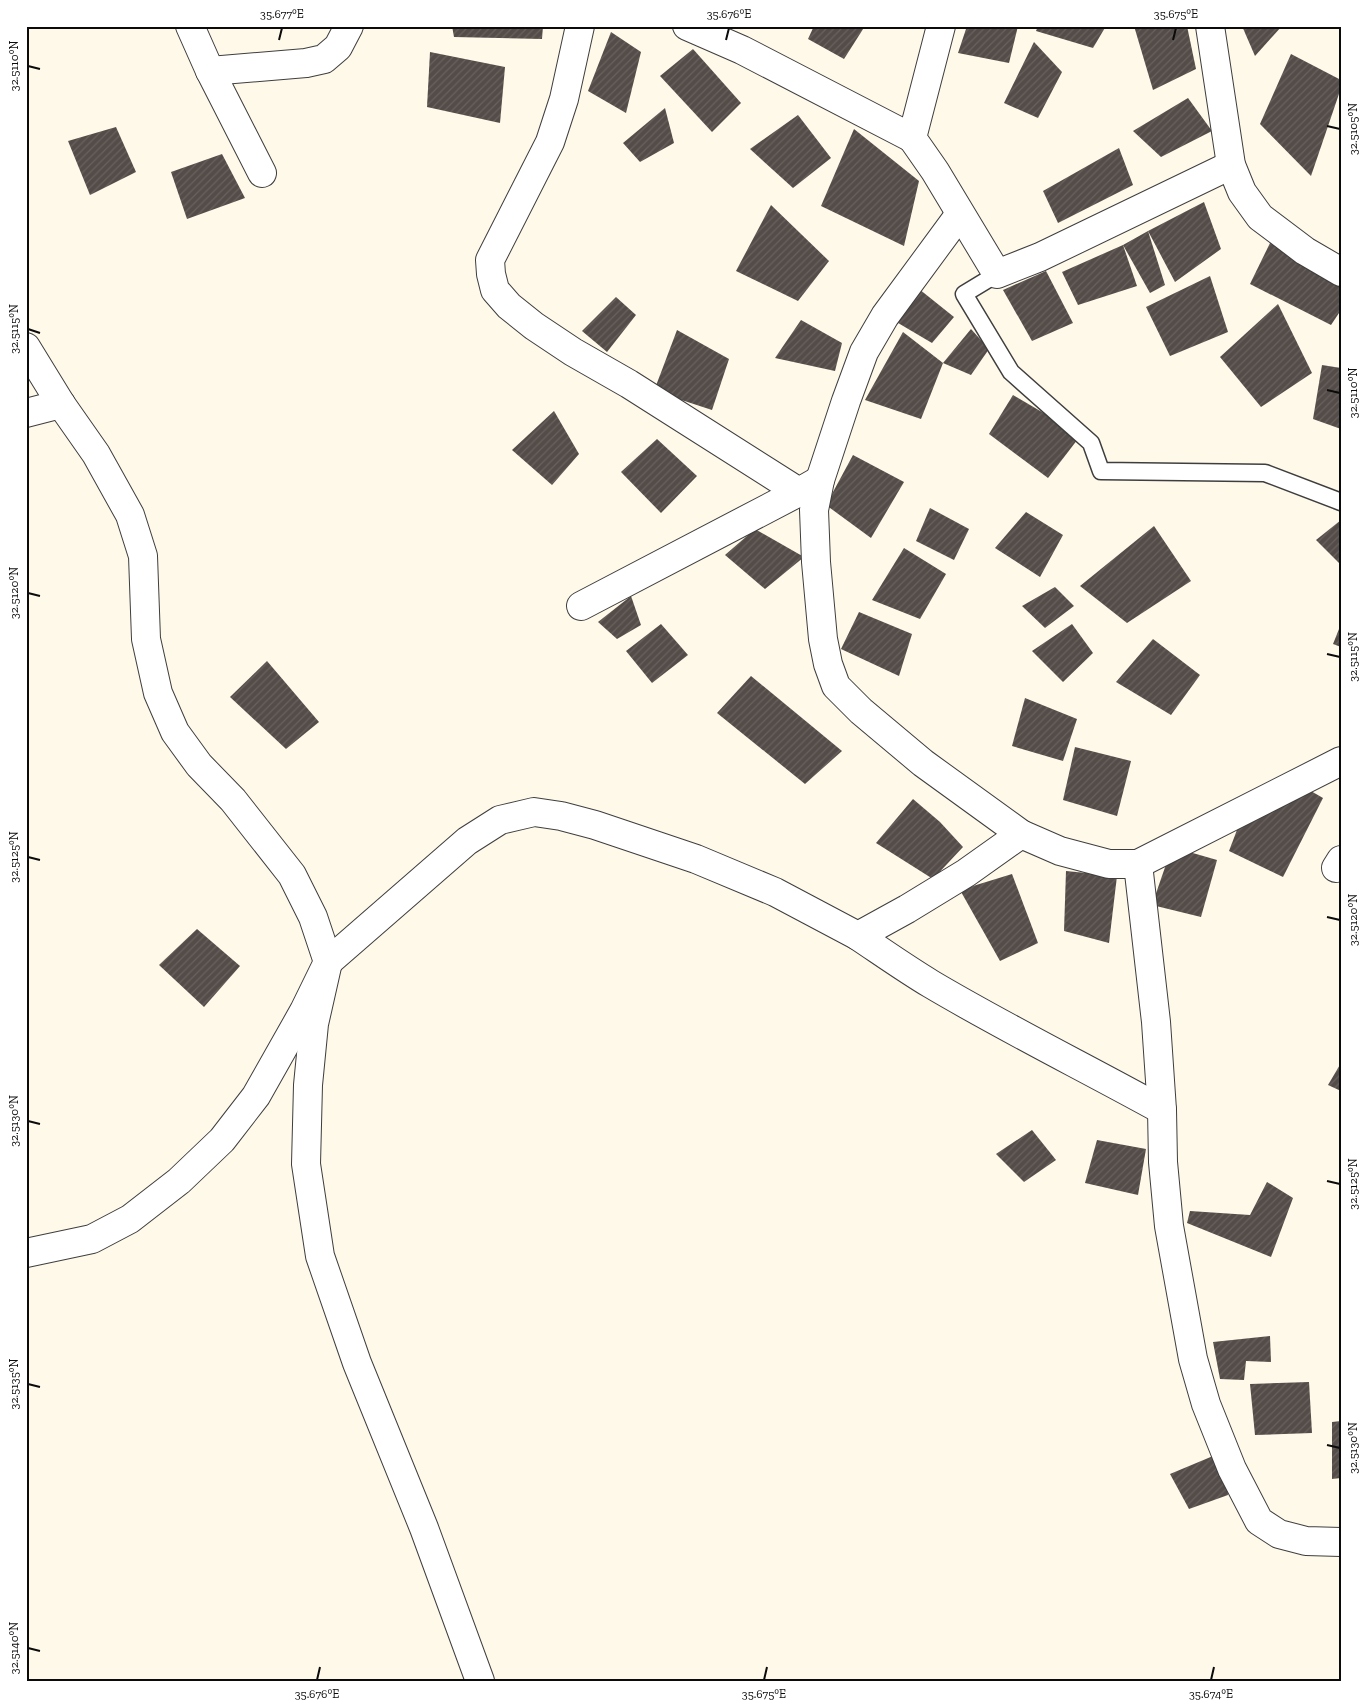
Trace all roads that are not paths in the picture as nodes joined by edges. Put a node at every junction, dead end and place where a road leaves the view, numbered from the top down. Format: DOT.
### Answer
graph roads {
  1 [pos="190,26"];
  2 [pos="349,26"];
  3 [pos="580,26"];
  4 [pos="687,26"];
  5 [pos="941,26"];
  6 [pos="1210,26"];
  7 [pos="210,71"];
  8 [pos="912,138"];
  9 [pos="1231,165"];
  10 [pos="262,173"];
  11 [pos="960,214"];
  12 [pos="1341,272"];
  13 [pos="997,274"];
  14 [pos="26,347"];
  15 [pos="62,404"];
  16 [pos="26,412"];
  17 [pos="809,486"];
  18 [pos="1341,502"];
  19 [pos="581,606"];
  20 [pos="1341,761"];
  21 [pos="1021,834"];
  22 [pos="1138,864"];
  23 [pos="858,936"];
  24 [pos="328,962"];
  25 [pos="1162,1110"];
  26 [pos="26,1253"];
  27 [pos="1341,1542"];
  28 [pos="480,1681"];
  1 -- 7 [label="street"];
  2 -- 7 [label="street"];
  3 -- 17 [label="street"];
  4 -- 8 [label="street"];
  5 -- 8 [label="street"];
  6 -- 9 [label="street"];
  7 -- 10 [label="street"];
  8 -- 11 [label="street"];
  9 -- 12 [label="street"];
  9 -- 13 [label="street"];
  11 -- 13 [label="street"];
  11 -- 17 [label="street"];
  13 -- 18 [label="lane"];
  14 -- 15 [label="street"];
  15 -- 16 [label="street"];
  15 -- 24 [label="street"];
  17 -- 19 [label="street"];
  17 -- 21 [label="street"];
  20 -- 22 [label="street"];
  21 -- 22 [label="street"];
  21 -- 23 [label="street"];
  22 -- 25 [label="street"];
  23 -- 24 [label="street"];
  23 -- 25 [label="street"];
  24 -- 26 [label="street"];
  24 -- 28 [label="street"];
  25 -- 27 [label="street"];
}
